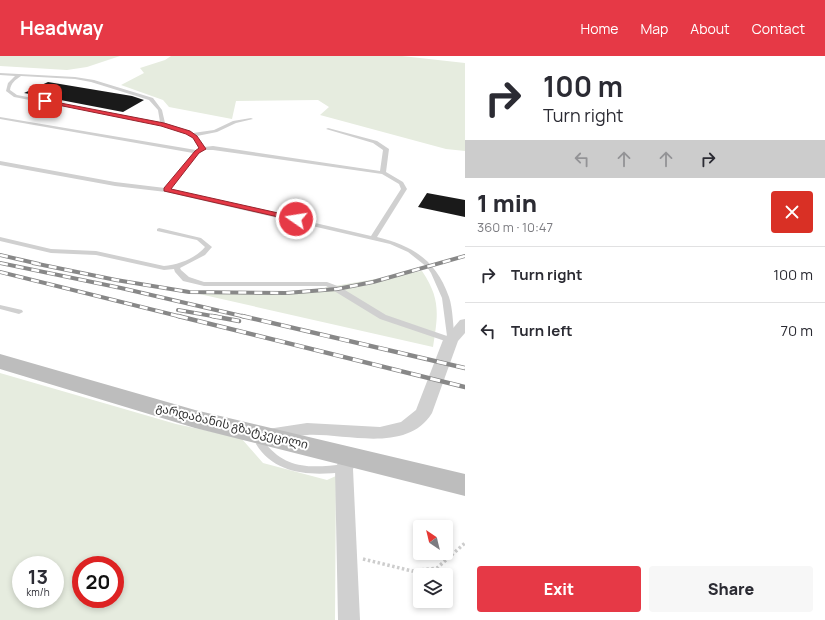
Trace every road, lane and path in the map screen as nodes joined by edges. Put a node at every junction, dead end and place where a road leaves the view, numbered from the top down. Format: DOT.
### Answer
graph roads {
  1 [pos="0,74"];
  2 [pos="20,75"];
  3 [pos="0,118"];
  4 [pos="251,120"];
  5 [pos="162,124"];
  6 [pos="328,129"];
  7 [pos="192,135"];
  8 [pos="200,150"];
  9 [pos="0,163"];
  10 [pos="384,173"];
  11 [pos="166,190"];
  12 [pos="159,230"];
  13 [pos="373,238"];
  14 [pos="0,239"];
  15 [pos="177,267"];
  16 [pos="0,307"];
  17 [pos="19,312"];
  18 [pos="465,323"];
  19 [pos="451,340"];
  20 [pos="0,361"];
  21 [pos="265,435"];
  22 [pos="347,462"];
  23 [pos="465,485"];
  24 [pos="465,542"];
  25 [pos="347,555"];
  26 [pos="350,620"];
  1 -- 2 [label="lane"];
  2 -- 5 [label="lane"];
  2 -- 5 [label="lane"];
  3 -- 8 [label="lane"];
  4 -- 7 [label="lane"];
  5 -- 7 [label="lane"];
  6 -- 10 [label="lane"];
  7 -- 8 [label="lane"];
  8 -- 10 [label="lane"];
  8 -- 11 [label="lane"];
  9 -- 11 [label="lane"];
  10 -- 13 [label="lane"];
  11 -- 13 [label="lane"];
  12 -- 15 [label="lane"];
  13 -- 19 [label="lane"];
  14 -- 15 [label="lane"];
  15 -- 19 [label="lane"];
  16 -- 17 [label="lane"];
  18 -- 19 [label="street"];
  19 -- 21 [label="street"];
  20 -- 21 [label="main road, გარდაბანის გზატკეცილი"];
  21 -- 22 [label="main road, გარდაბანის გზატკეცილი"];
  22 -- 23 [label="main road, გარდაბანის გზატკეცილი"];
  22 -- 25 [label="street"];
  24 -- 25 [label="path"];
  25 -- 26 [label="street"];
}
